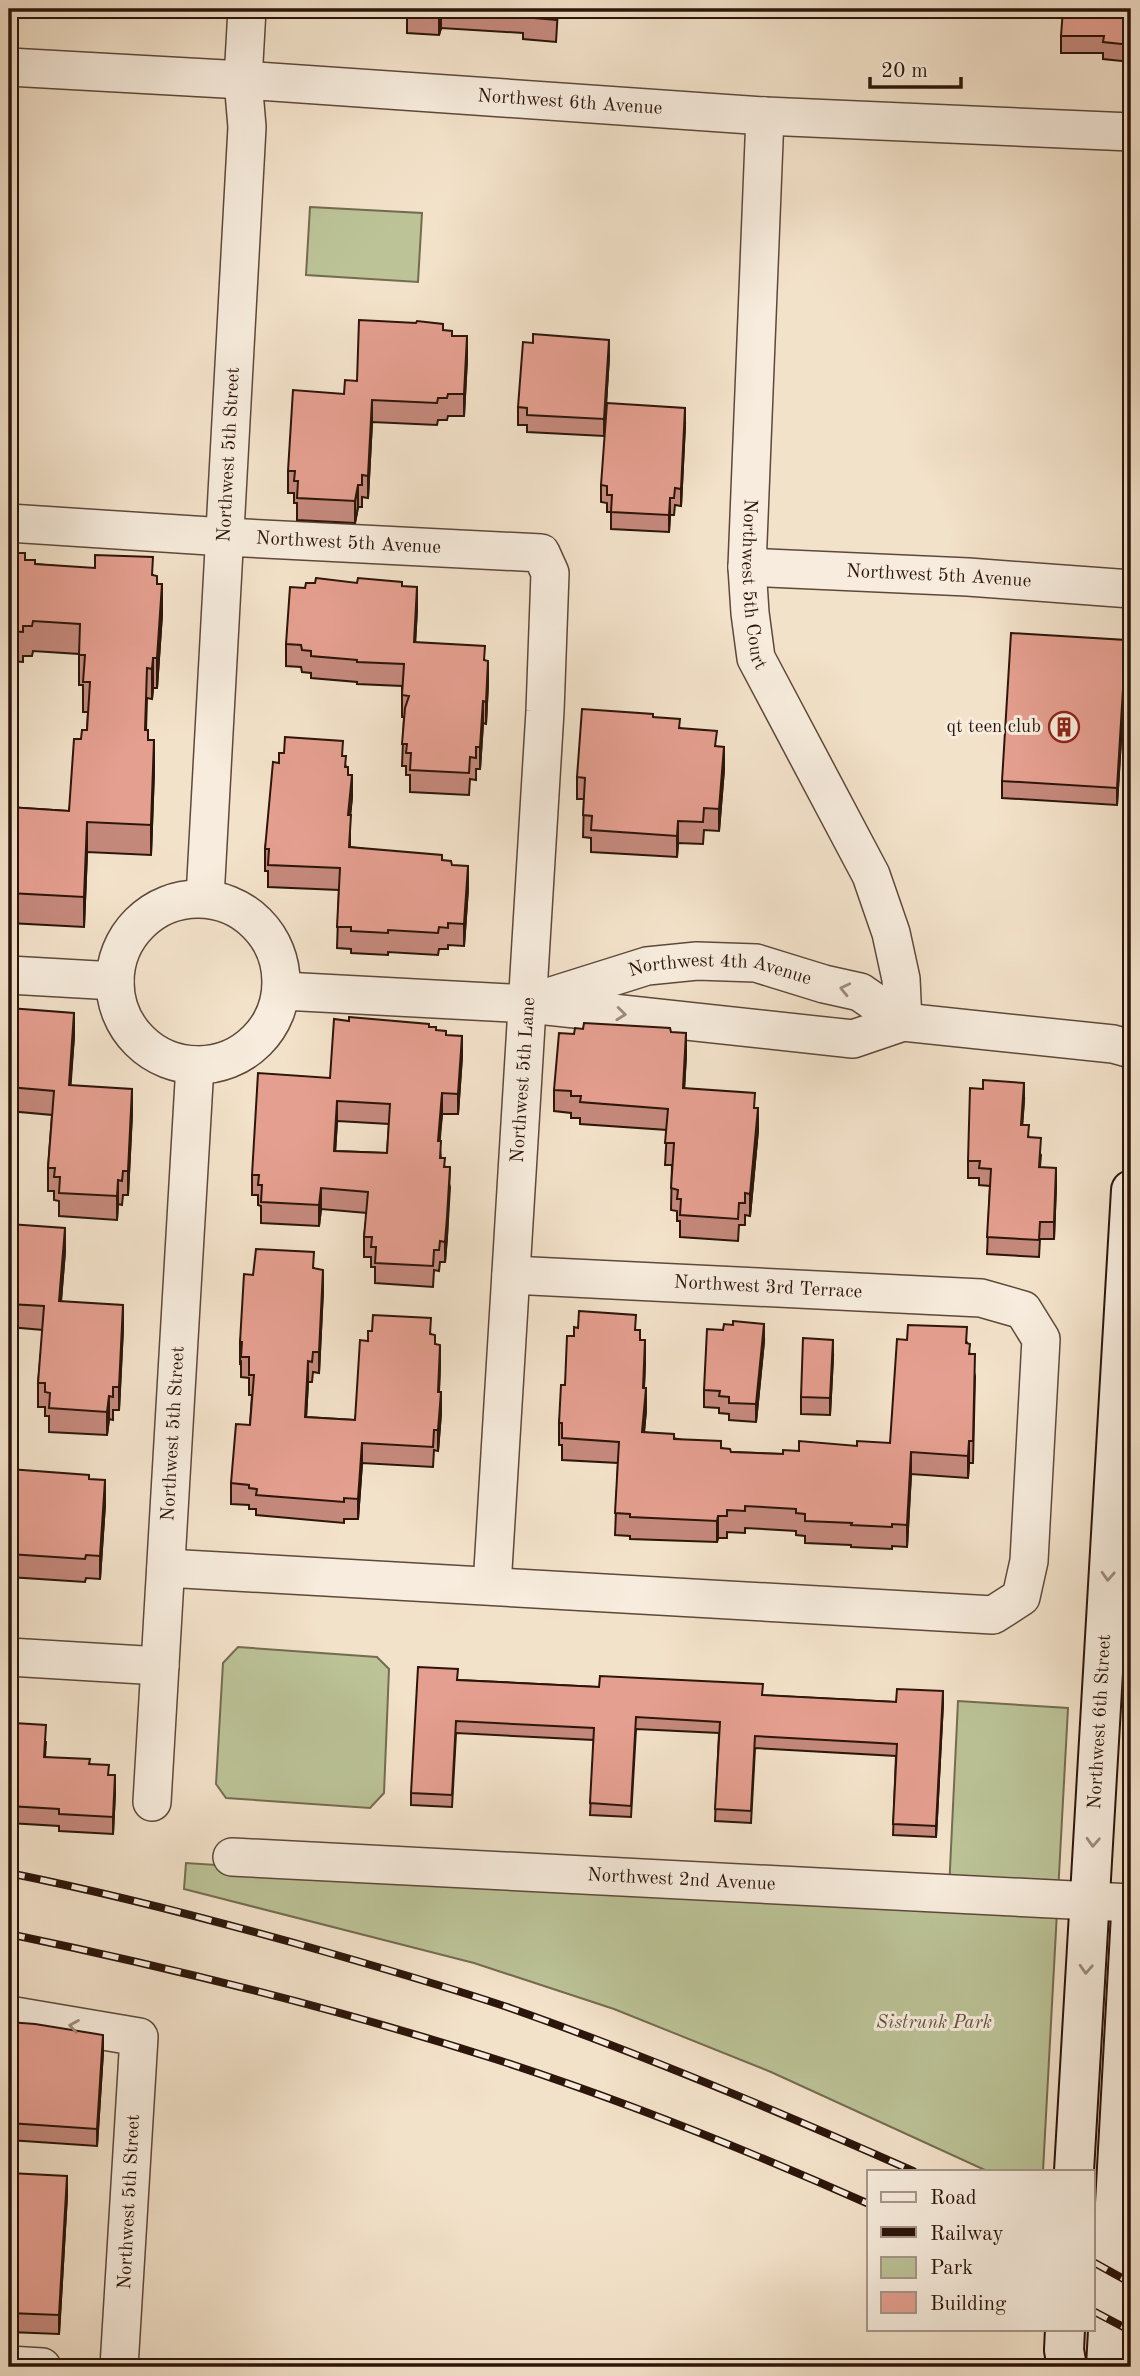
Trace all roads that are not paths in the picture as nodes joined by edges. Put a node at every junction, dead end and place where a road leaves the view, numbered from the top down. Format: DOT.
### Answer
graph roads {
  1 [pos="247,9"];
  2 [pos="9,67"];
  3 [pos="243,80"];
  4 [pos="765,116"];
  5 [pos="1131,132"];
  6 [pos="9,523"];
  7 [pos="225,537"];
  8 [pos="747,567"];
  9 [pos="550,573"];
  10 [pos="1131,589"];
  11 [pos="205,898"];
  12 [pos="9,975"];
  13 [pos="115,981"];
  14 [pos="283,991"];
  15 [pos="528,1004"];
  16 [pos="903,1022"];
  17 [pos="1131,1049"];
  18 [pos="195,1065"];
  19 [pos="1131,1190"];
  20 [pos="511,1275"];
  21 [pos="166,1568"];
  22 [pos="492,1586"];
  23 [pos="9,1657"];
  24 [pos="160,1666"];
  25 [pos="152,1802"];
  26 [pos="232,1857"];
  27 [pos="1090,1901"];
  28 [pos="1131,1903"];
  29 [pos="1131,1914"];
  30 [pos="9,2015"];
  31 [pos="1074,2170"];
  32 [pos="1065,2330"];
  33 [pos="9,2365"];
  34 [pos="42,2367"];
  35 [pos="119,2367"];
  36 [pos="1067,2367"];
  37 [pos="1106,2367"];
  1 -- 3 [label="street, Northwest 5th Street"];
  2 -- 3 [label="street, Northwest 6th Avenue"];
  3 -- 4 [label="street, Northwest 6th Avenue"];
  3 -- 7 [label="street, Northwest 5th Street"];
  4 -- 5 [label="street, Northwest 6th Avenue"];
  4 -- 8 [label="street, Northwest 5th Court"];
  6 -- 7 [label="street, Northwest 5th Avenue"];
  7 -- 9 [label="street, Northwest 5th Avenue"];
  7 -- 11 [label="street, Northwest 5th Street"];
  8 -- 10 [label="street, Northwest 5th Avenue"];
  8 -- 16 [label="street, Northwest 5th Court"];
  9 -- 15 [label="street, Northwest 5th Lane"];
  11 -- 13 [label="street"];
  11 -- 14 [label="street"];
  12 -- 13 [label="street"];
  13 -- 18 [label="street"];
  14 -- 15 [label="street, Northwest 4th Avenue"];
  14 -- 18 [label="street"];
  15 -- 16 [label="street, Northwest 4th Avenue, one-way"];
  16 -- 15 [label="street, Northwest 4th Avenue, one-way"];
  15 -- 20 [label="street, Northwest 5th Lane"];
  16 -- 17 [label="street, Northwest 4th Avenue"];
  18 -- 21 [label="street, Northwest 5th Street"];
  19 -- 27 [label="street, Northwest 6th Street, one-way"];
  20 -- 22 [label="street, Northwest 5th Lane"];
  20 -- 22 [label="street, Northwest 3rd Terrace"];
  21 -- 22 [label="street"];
  21 -- 24 [label="street, Northwest 5th Street"];
  23 -- 24 [label="street"];
  24 -- 25 [label="street, Northwest 5th Street"];
  26 -- 27 [label="street, Northwest 2nd Avenue"];
  27 -- 28 [label="street, Northwest 2nd Avenue"];
  27 -- 31 [label="street, Northwest 6th Street, one-way"];
  29 -- 37 [label="street"];
  35 -- 30 [label="street, Northwest 5th Street, one-way"];
  32 -- 36 [label="street"];
  33 -- 34 [label="street"];
}
